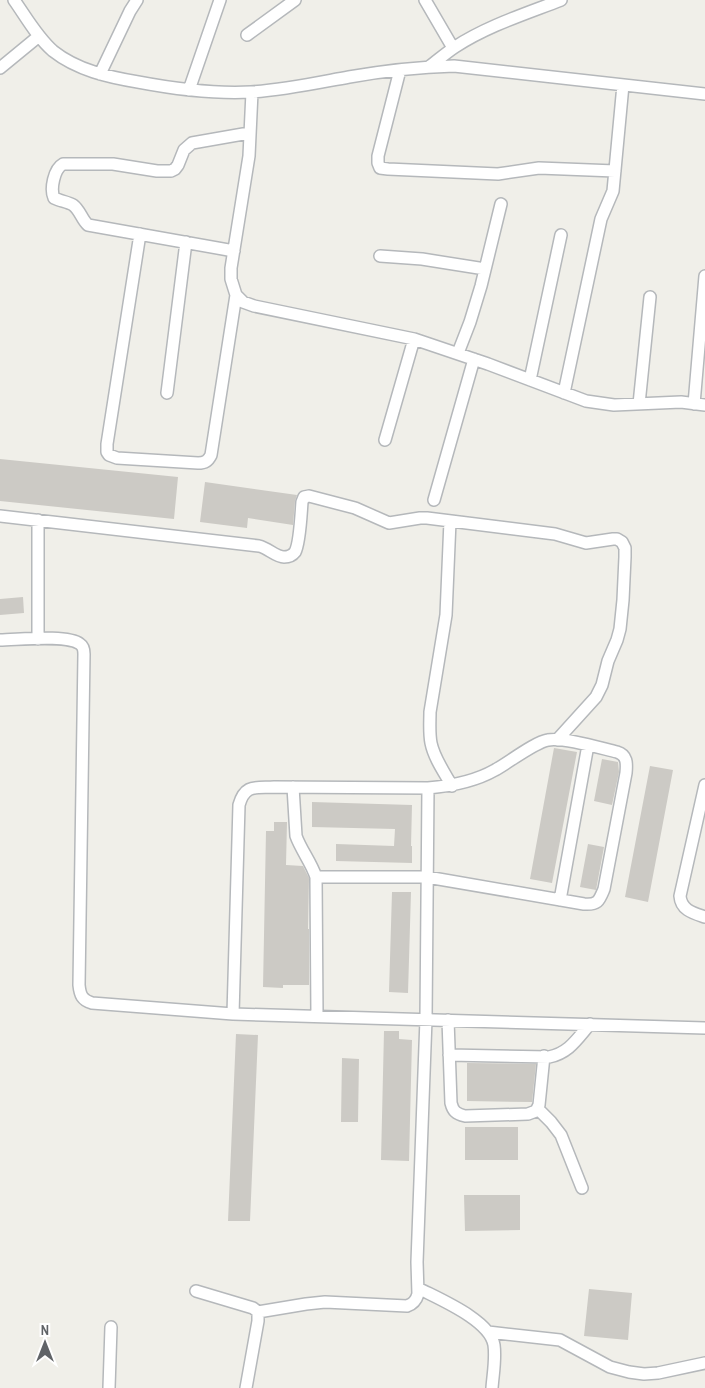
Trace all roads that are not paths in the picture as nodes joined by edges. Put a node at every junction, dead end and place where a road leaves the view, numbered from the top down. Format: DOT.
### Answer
graph roads {
  1 [pos="14,0"];
  2 [pos="137,0"];
  3 [pos="220,0"];
  4 [pos="295,0"];
  5 [pos="425,0"];
  6 [pos="561,0"];
  7 [pos="247,35"];
  8 [pos="39,36"];
  9 [pos="453,48"];
  10 [pos="430,66"];
  11 [pos="0,68"];
  12 [pos="400,70"];
  13 [pos="100,74"];
  14 [pos="623,85"];
  15 [pos="189,90"];
  16 [pos="252,92"];
  17 [pos="705,94"];
  18 [pos="250,132"];
  19 [pos="615,170"];
  20 [pos="501,204"];
  21 [pos="140,234"];
  22 [pos="562,236"];
  23 [pos="186,242"];
  24 [pos="234,251"];
  25 [pos="380,256"];
  26 [pos="485,269"];
  27 [pos="705,276"];
  28 [pos="236,295"];
  29 [pos="650,297"];
  30 [pos="703,320"];
  31 [pos="414,339"];
  32 [pos="458,353"];
  33 [pos="474,359"];
  34 [pos="530,380"];
  35 [pos="167,393"];
  36 [pos="564,393"];
  37 [pos="639,404"];
  38 [pos="700,404"];
  39 [pos="385,440"];
  40 [pos="434,500"];
  41 [pos="0,516"];
  42 [pos="38,520"];
  43 [pos="450,521"];
  44 [pos="38,639"];
  45 [pos="0,640"];
  46 [pos="556,740"];
  47 [pos="588,746"];
  48 [pos="705,785"];
  49 [pos="452,786"];
  50 [pos="293,787"];
  51 [pos="428,788"];
  52 [pos="316,877"];
  53 [pos="427,877"];
  54 [pos="560,900"];
  55 [pos="705,917"];
  56 [pos="233,1014"];
  57 [pos="317,1016"];
  58 [pos="426,1020"];
  59 [pos="448,1020"];
  60 [pos="590,1024"];
  61 [pos="705,1028"];
  62 [pos="449,1055"];
  63 [pos="544,1056"];
  64 [pos="538,1109"];
  65 [pos="582,1188"];
  66 [pos="418,1288"];
  67 [pos="196,1291"];
  68 [pos="258,1312"];
  69 [pos="111,1328"];
  70 [pos="488,1332"];
  71 [pos="705,1363"];
  72 [pos="109,1388"];
  73 [pos="246,1388"];
  74 [pos="492,1388"];
  1 -- 8 [label="street"];
  2 -- 13 [label="street"];
  3 -- 15 [label="street"];
  4 -- 7 [label="street"];
  5 -- 9 [label="street"];
  6 -- 9 [label="street"];
  8 -- 11 [label="street"];
  8 -- 13 [label="street"];
  9 -- 10 [label="street"];
  10 -- 12 [label="street"];
  10 -- 14 [label="street"];
  12 -- 16 [label="street"];
  12 -- 19 [label="street"];
  13 -- 15 [label="street"];
  14 -- 17 [label="street"];
  14 -- 19 [label="street"];
  15 -- 16 [label="street"];
  16 -- 18 [label="street"];
  18 -- 21 [label="street"];
  18 -- 24 [label="street"];
  19 -- 36 [label="street"];
  20 -- 26 [label="street"];
  21 -- 23 [label="street"];
  21 -- 28 [label="street"];
  22 -- 34 [label="street"];
  23 -- 24 [label="street"];
  23 -- 35 [label="street"];
  24 -- 28 [label="street"];
  25 -- 26 [label="street"];
  26 -- 32 [label="street"];
  27 -- 30 [label="street"];
  28 -- 31 [label="street"];
  29 -- 37 [label="street"];
  30 -- 38 [label="street"];
  31 -- 32 [label="street"];
  31 -- 39 [label="street"];
  32 -- 33 [label="street"];
  33 -- 34 [label="street"];
  33 -- 40 [label="street"];
  34 -- 36 [label="street"];
  36 -- 37 [label="street"];
  37 -- 38 [label="street"];
  41 -- 42 [label="street"];
  42 -- 43 [label="street"];
  42 -- 44 [label="street"];
  43 -- 46 [label="street"];
  43 -- 49 [label="street"];
  44 -- 45 [label="street"];
  44 -- 56 [label="street"];
  46 -- 47 [label="street"];
  46 -- 49 [label="street"];
  47 -- 54 [label="street"];
  47 -- 54 [label="street"];
  48 -- 55 [label="street"];
  49 -- 51 [label="street"];
  50 -- 51 [label="street"];
  50 -- 52 [label="street"];
  50 -- 56 [label="street"];
  51 -- 53 [label="street"];
  52 -- 53 [label="street"];
  52 -- 57 [label="street"];
  53 -- 54 [label="street"];
  53 -- 58 [label="street"];
  56 -- 57 [label="street"];
  57 -- 58 [label="street"];
  58 -- 59 [label="street"];
  58 -- 66 [label="street"];
  59 -- 60 [label="street"];
  59 -- 62 [label="street"];
  60 -- 61 [label="street"];
  60 -- 63 [label="street"];
  62 -- 63 [label="street"];
  62 -- 64 [label="street"];
  63 -- 64 [label="street"];
  64 -- 65 [label="street"];
  66 -- 68 [label="street"];
  66 -- 70 [label="street"];
  67 -- 68 [label="street"];
  68 -- 73 [label="street"];
  69 -- 72 [label="street"];
  70 -- 71 [label="street"];
  70 -- 74 [label="street"];
}
